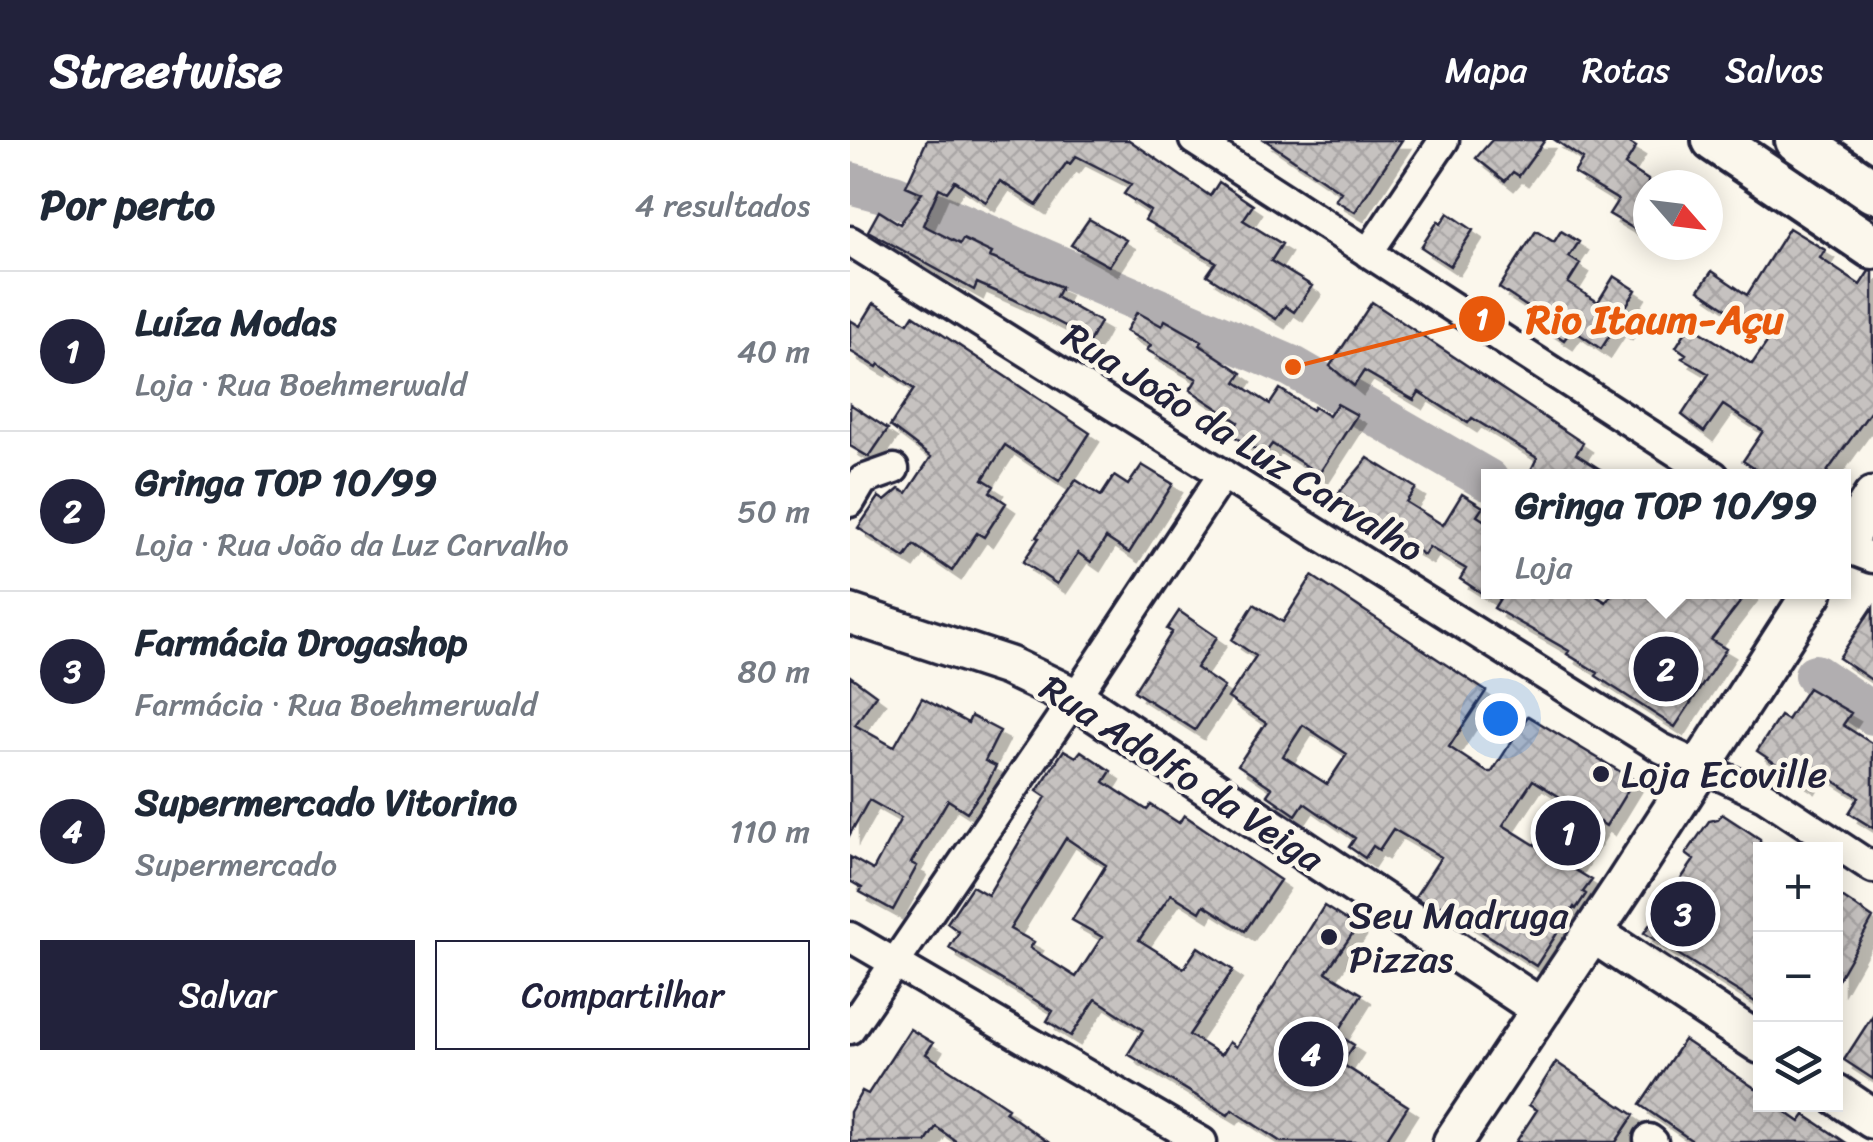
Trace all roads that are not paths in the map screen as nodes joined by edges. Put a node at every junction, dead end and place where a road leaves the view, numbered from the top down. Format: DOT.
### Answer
graph roads {
  1 [pos="1194,140"];
  2 [pos="1444,140"];
  3 [pos="1714,140"];
  4 [pos="1797,140"];
  5 [pos="1873,191"];
  6 [pos="850,241"];
  7 [pos="1873,247"];
  8 [pos="1368,253"];
  9 [pos="894,469"];
  10 [pos="1703,469"];
  11 [pos="1223,474"];
  12 [pos="1873,497"];
  13 [pos="850,502"];
  14 [pos="1851,534"];
  15 [pos="1808,599"];
  16 [pos="850,614"];
  17 [pos="1076,698"];
  18 [pos="1701,766"];
  19 [pos="1873,868"];
  20 [pos="1593,933"];
  21 [pos="850,937"];
  22 [pos="893,962"];
  23 [pos="1542,1009"];
  24 [pos="850,1029"];
  25 [pos="1753,1039"];
  26 [pos="1843,1099"];
  27 [pos="1873,1119"];
  28 [pos="1202,1142"];
  29 [pos="1453,1142"];
  1 -- 8 [label="street"];
  2 -- 8 [label="street"];
  3 -- 7 [label="main road"];
  4 -- 5 [label="main road"];
  6 -- 11 [label="street, Rua João da Luz Carvalho"];
  8 -- 10 [label="street"];
  9 -- 13 [label="street"];
  11 -- 17 [label="street"];
  11 -- 18 [label="street, Rua João da Luz Carvalho"];
  12 -- 14 [label="street"];
  15 -- 18 [label="street"];
  16 -- 17 [label="street, Rua Adolfo da Veiga"];
  17 -- 22 [label="street"];
  17 -- 23 [label="street, Rua Adolfo da Veiga"];
  18 -- 19 [label="street, Rua João da Luz Carvalho"];
  18 -- 20 [label="street"];
  20 -- 23 [label="street"];
  20 -- 25 [label="street"];
  21 -- 22 [label="street"];
  22 -- 24 [label="street"];
  22 -- 28 [label="street"];
  23 -- 29 [label="street"];
  26 -- 27 [label="street"];
}
